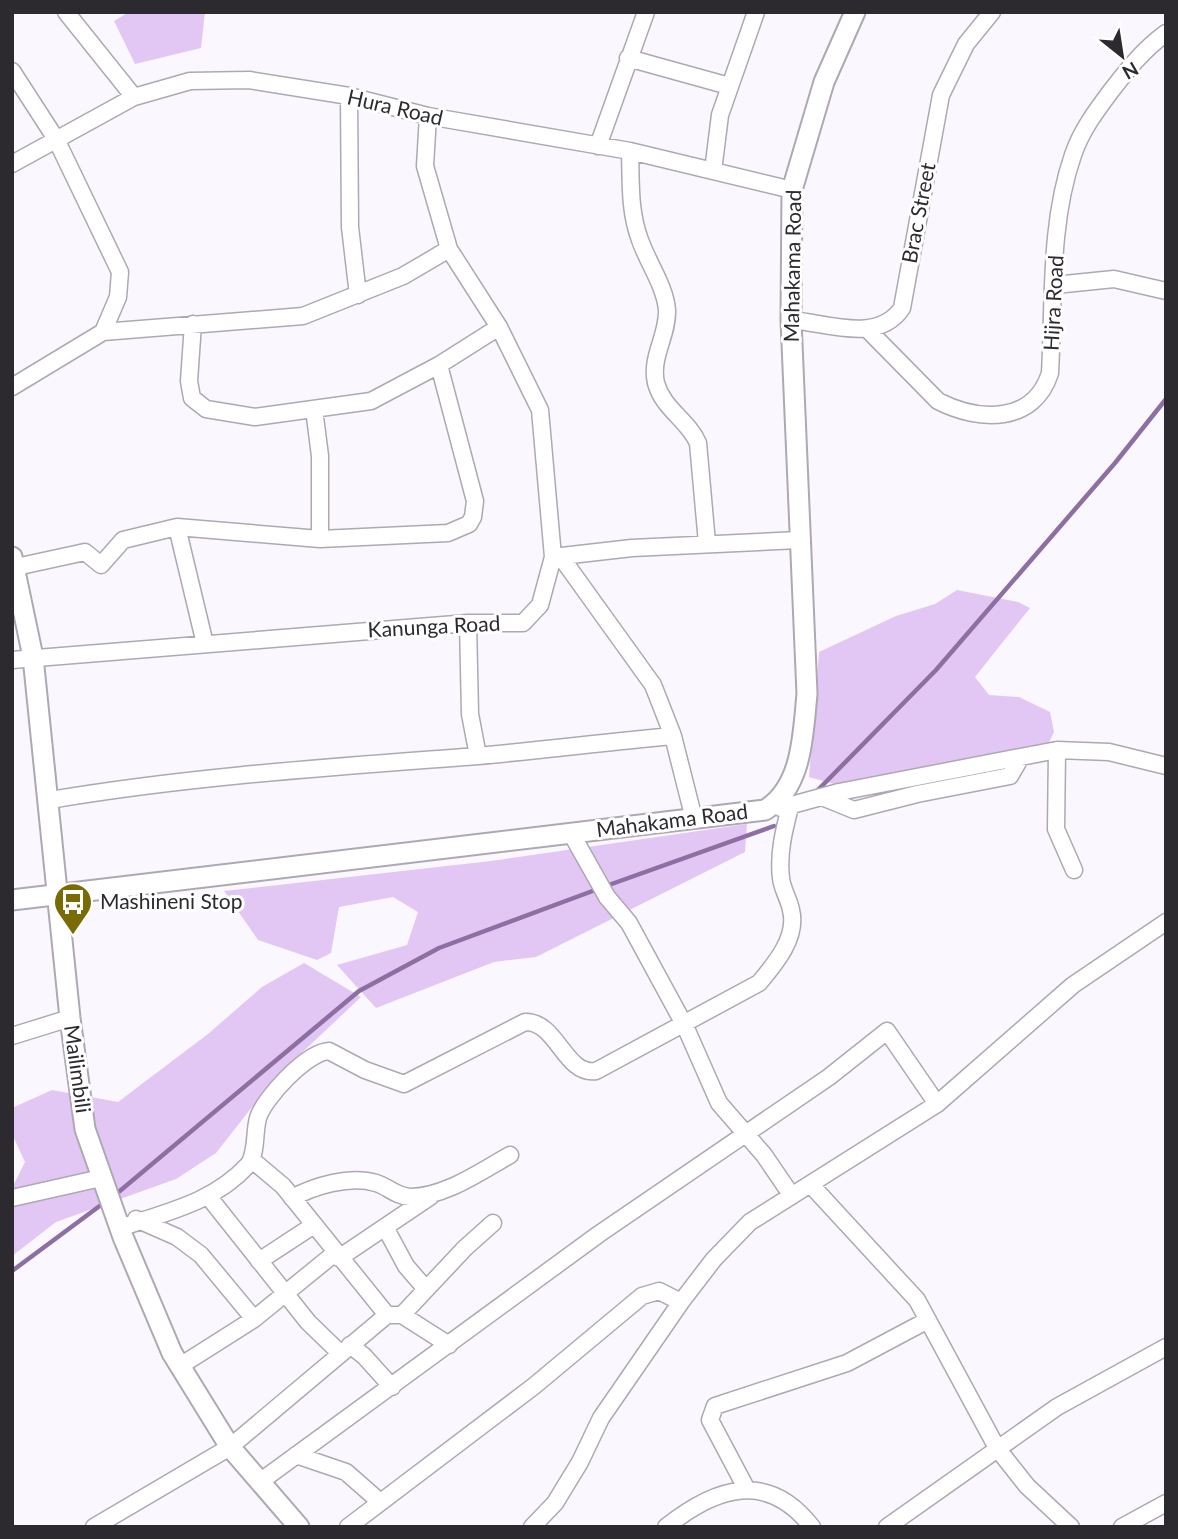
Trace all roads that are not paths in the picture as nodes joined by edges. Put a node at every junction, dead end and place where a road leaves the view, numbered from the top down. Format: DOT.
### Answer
graph roads {
  1 [pos="66,12"];
  2 [pos="646,12"];
  3 [pos="757,12"];
  4 [pos="856,12"];
  5 [pos="992,12"];
  6 [pos="1166,33"];
  7 [pos="628,58"];
  8 [pos="12,71"];
  9 [pos="729,86"];
  10 [pos="349,96"];
  11 [pos="134,97"];
  12 [pos="428,116"];
  13 [pos="56,139"];
  14 [pos="598,146"];
  15 [pos="630,151"];
  16 [pos="12,164"];
  17 [pos="713,171"];
  18 [pos="792,190"];
  19 [pos="449,249"];
  20 [pos="1055,285"];
  21 [pos="1166,291"];
  22 [pos="358,295"];
  23 [pos="791,320"];
  24 [pos="193,324"];
  25 [pos="499,327"];
  26 [pos="868,330"];
  27 [pos="103,332"];
  28 [pos="439,365"];
  29 [pos="12,387"];
  30 [pos="314,409"];
  31 [pos="177,527"];
  32 [pos="320,539"];
  33 [pos="799,540"];
  34 [pos="708,543"];
  35 [pos="557,557"];
  36 [pos="14,562"];
  37 [pos="468,623"];
  38 [pos="205,644"];
  39 [pos="33,657"];
  40 [pos="12,660"];
  41 [pos="673,736"];
  42 [pos="1057,750"];
  43 [pos="478,755"];
  44 [pos="1166,766"];
  45 [pos="50,800"];
  46 [pos="790,807"];
  47 [pos="765,810"];
  48 [pos="694,819"];
  49 [pos="571,833"];
  50 [pos="1074,870"];
  51 [pos="57,894"];
  52 [pos="12,900"];
  53 [pos="1166,922"];
  54 [pos="70,1018"];
  55 [pos="685,1026"];
  56 [pos="12,1036"];
  57 [pos="937,1104"];
  58 [pos="745,1133"];
  59 [pos="510,1155"];
  60 [pos="252,1160"];
  61 [pos="103,1182"];
  62 [pos="811,1185"];
  63 [pos="436,1193"];
  64 [pos="208,1196"];
  65 [pos="792,1196"];
  66 [pos="12,1198"];
  67 [pos="292,1198"];
  68 [pos="140,1221"];
  69 [pos="493,1223"];
  70 [pos="119,1225"];
  71 [pos="314,1225"];
  72 [pos="385,1227"];
  73 [pos="337,1256"];
  74 [pos="259,1261"];
  75 [pos="425,1288"];
  76 [pos="285,1295"];
  77 [pos="681,1302"];
  78 [pos="395,1315"];
  79 [pos="254,1319"];
  80 [pos="928,1321"];
  81 [pos="449,1345"];
  82 [pos="1166,1347"];
  83 [pos="345,1349"];
  84 [pos="180,1366"];
  85 [pos="392,1387"];
  86 [pos="230,1447"];
  87 [pos="997,1448"];
  88 [pos="296,1455"];
  89 [pos="261,1481"];
  90 [pos="746,1488"];
  91 [pos="379,1501"];
  92 [pos="1166,1503"];
  93 [pos="94,1527"];
  94 [pos="299,1527"];
  95 [pos="348,1527"];
  96 [pos="532,1527"];
  97 [pos="666,1527"];
  98 [pos="812,1527"];
  99 [pos="887,1527"];
  100 [pos="1071,1527"];
  101 [pos="1122,1527"];
  1 -- 11 [label="street"];
  2 -- 7 [label="street"];
  3 -- 9 [label="street"];
  4 -- 18 [label="street, Mahakama Road"];
  5 -- 26 [label="street, Brac Street"];
  6 -- 20 [label="street, Hijra Road"];
  7 -- 9 [label="street"];
  7 -- 14 [label="street"];
  8 -- 13 [label="street"];
  9 -- 17 [label="street"];
  10 -- 11 [label="street, Hura Road"];
  10 -- 12 [label="street, Hura Road"];
  10 -- 22 [label="street"];
  11 -- 13 [label="street, Hura Road"];
  12 -- 14 [label="street, Hura Road"];
  12 -- 19 [label="street, Kanunga Road"];
  13 -- 16 [label="street, Hura Road"];
  13 -- 27 [label="street"];
  14 -- 15 [label="street, Hura Road"];
  15 -- 17 [label="street, Hura Road"];
  15 -- 34 [label="street"];
  17 -- 18 [label="street, Hura Road"];
  18 -- 23 [label="street, Mahakama Road"];
  19 -- 22 [label="street"];
  19 -- 25 [label="street, Kanunga Road"];
  20 -- 21 [label="street"];
  20 -- 26 [label="street, Hijra Road"];
  22 -- 24 [label="street"];
  23 -- 26 [label="street"];
  23 -- 33 [label="street, Mahakama Road"];
  24 -- 27 [label="street"];
  24 -- 30 [label="street"];
  25 -- 28 [label="street"];
  25 -- 35 [label="street, Kanunga Road"];
  27 -- 29 [label="street"];
  28 -- 30 [label="street"];
  28 -- 32 [label="street"];
  30 -- 32 [label="street"];
  31 -- 32 [label="street"];
  31 -- 36 [label="street"];
  31 -- 38 [label="street"];
  33 -- 34 [label="street"];
  33 -- 47 [label="street, Mahakama Road"];
  34 -- 35 [label="street"];
  35 -- 37 [label="street, Kanunga Road"];
  35 -- 41 [label="street"];
  36 -- 39 [label="street, Mailimbili"];
  37 -- 38 [label="street, Kanunga Road"];
  37 -- 43 [label="street"];
  38 -- 39 [label="street, Kanunga Road"];
  39 -- 40 [label="street, Kanunga Road"];
  39 -- 45 [label="street, Mailimbili"];
  41 -- 43 [label="street"];
  41 -- 48 [label="street"];
  42 -- 44 [label="street"];
  42 -- 46 [label="street"];
  42 -- 50 [label="street"];
  43 -- 45 [label="street"];
  45 -- 51 [label="street, Mailimbili"];
  46 -- 47 [label="street"];
  46 -- 55 [label="street"];
  47 -- 48 [label="street, Mahakama Road"];
  48 -- 49 [label="street, Mahakama Road"];
  49 -- 51 [label="street, Mahakama Road"];
  49 -- 55 [label="street"];
  51 -- 52 [label="street, Mahakama Road"];
  51 -- 54 [label="street, Mailimbili"];
  53 -- 57 [label="street"];
  54 -- 56 [label="street"];
  54 -- 61 [label="street, Mailimbili"];
  55 -- 58 [label="street"];
  55 -- 60 [label="street"];
  57 -- 58 [label="street"];
  57 -- 62 [label="street"];
  58 -- 65 [label="street"];
  58 -- 81 [label="street"];
  59 -- 63 [label="street"];
  60 -- 64 [label="street"];
  60 -- 67 [label="street"];
  61 -- 66 [label="street"];
  61 -- 70 [label="street, Mailimbili"];
  62 -- 65 [label="street"];
  62 -- 80 [label="street"];
  63 -- 67 [label="street"];
  63 -- 72 [label="street"];
  64 -- 68 [label="street"];
  64 -- 74 [label="street"];
  65 -- 77 [label="street"];
  67 -- 71 [label="street"];
  68 -- 70 [label="street"];
  68 -- 79 [label="street"];
  69 -- 75 [label="street"];
  70 -- 84 [label="street, Mailimbili"];
  71 -- 73 [label="street"];
  71 -- 74 [label="street"];
  72 -- 73 [label="street"];
  72 -- 75 [label="street"];
  73 -- 76 [label="street"];
  73 -- 78 [label="street"];
  74 -- 76 [label="street"];
  75 -- 78 [label="street"];
  76 -- 79 [label="street"];
  76 -- 83 [label="street"];
  77 -- 91 [label="street"];
  77 -- 96 [label="street"];
  78 -- 81 [label="street"];
  78 -- 83 [label="street"];
  79 -- 84 [label="street"];
  80 -- 87 [label="street"];
  80 -- 90 [label="street"];
  81 -- 85 [label="street"];
  82 -- 87 [label="street"];
  83 -- 85 [label="street"];
  83 -- 86 [label="street"];
  84 -- 86 [label="street, Mailimbili"];
  85 -- 88 [label="street"];
  86 -- 89 [label="street, Mailimbili"];
  86 -- 93 [label="street"];
  87 -- 99 [label="street"];
  87 -- 100 [label="street"];
  88 -- 89 [label="street"];
  88 -- 91 [label="street"];
  89 -- 94 [label="street, Mailimbili"];
  90 -- 97 [label="street"];
  90 -- 98 [label="street"];
  91 -- 95 [label="street"];
  92 -- 101 [label="street"];
}
